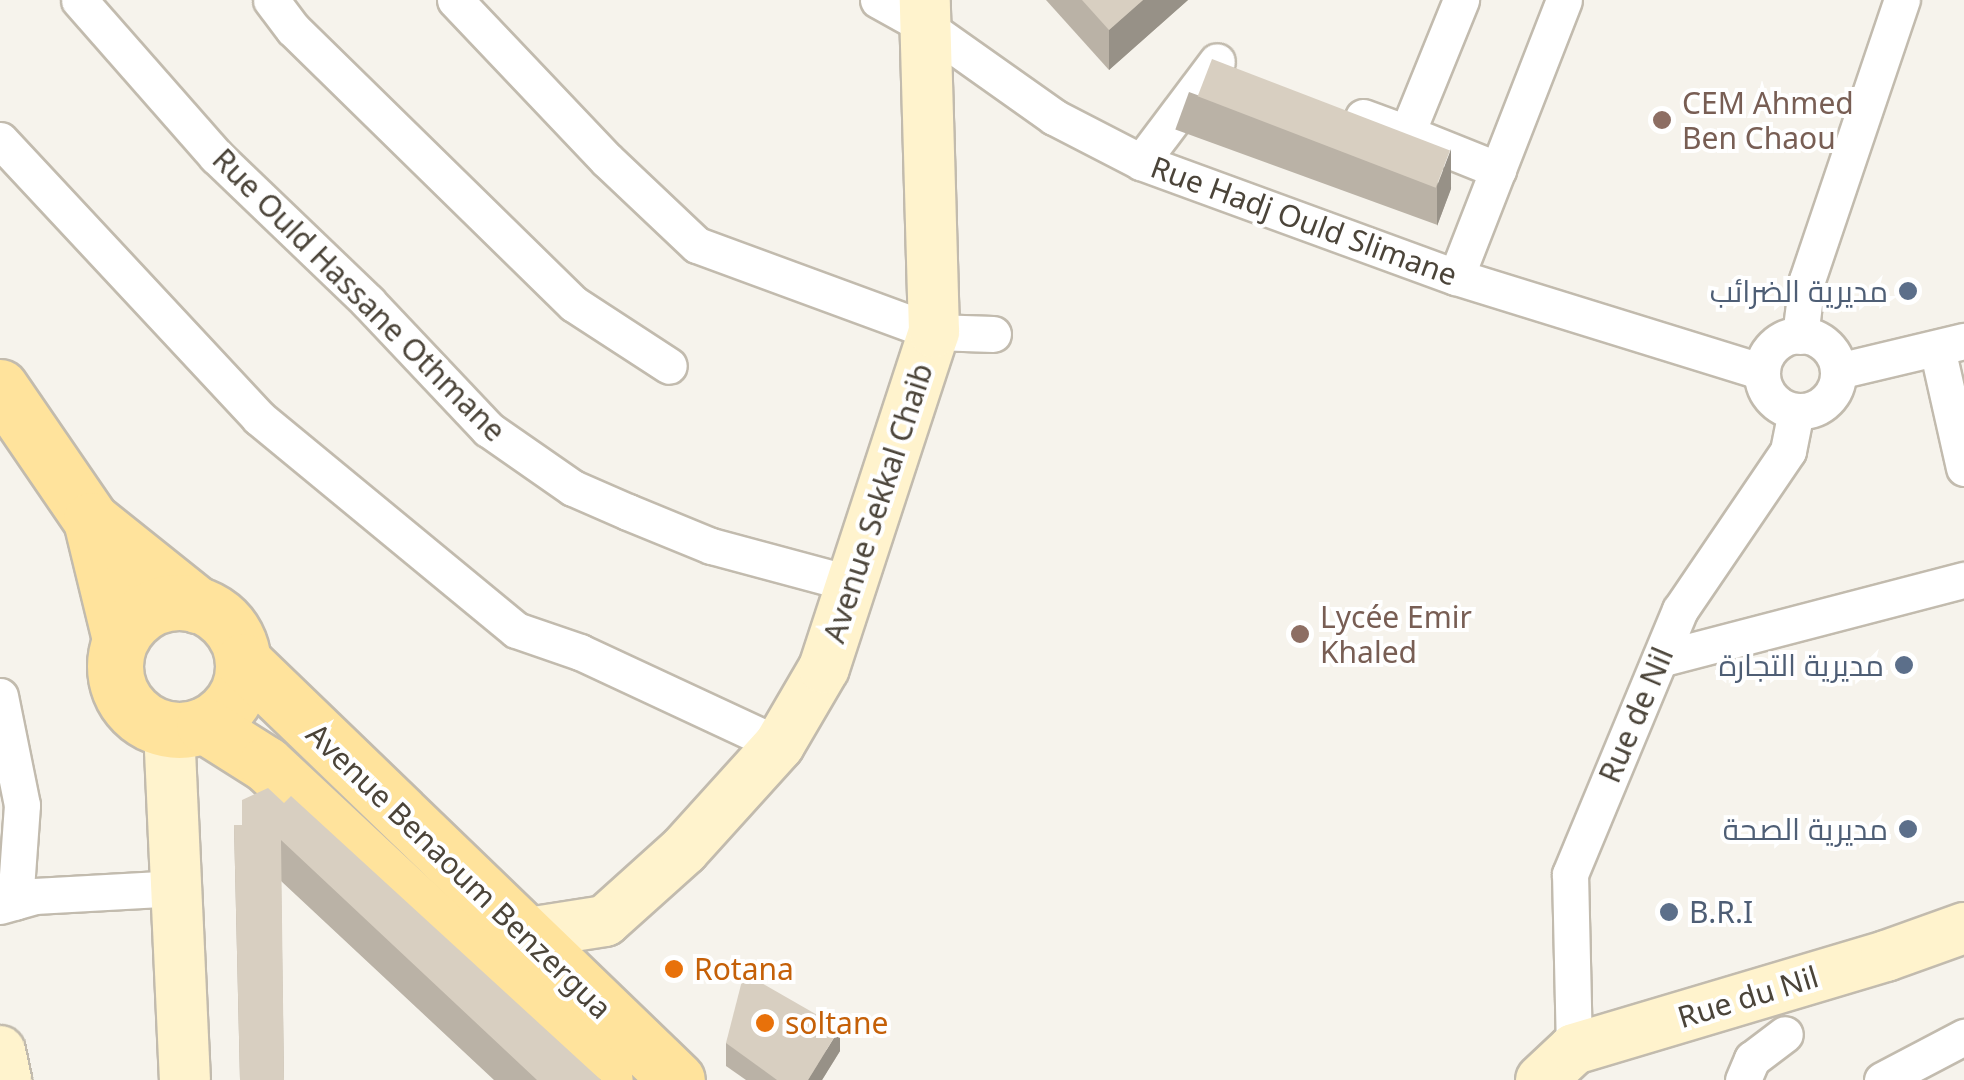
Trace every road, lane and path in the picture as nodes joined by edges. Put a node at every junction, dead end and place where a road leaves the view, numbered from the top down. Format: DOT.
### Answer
graph roads {
  1 [pos="79,0"];
  2 [pos="271,0"];
  3 [pos="455,0"];
  4 [pos="878,0"];
  5 [pos="1461,0"];
  6 [pos="1564,0"];
  7 [pos="1902,0"];
  8 [pos="926,14"];
  9 [pos="1249,73"];
  10 [pos="1336,106"];
  11 [pos="1407,133"];
  12 [pos="0,140"];
  13 [pos="1140,162"];
  14 [pos="1498,170"];
  15 [pos="1456,277"];
  16 [pos="934,332"];
  17 [pos="992,334"];
  18 [pos="1800,336"];
  19 [pos="1950,344"];
  20 [pos="670,366"];
  21 [pos="1838,371"];
  22 [pos="1762,372"];
  23 [pos="4,397"];
  24 [pos="1796,410"];
  25 [pos="1964,468"];
  26 [pos="90,520"];
  27 [pos="1964,580"];
  28 [pos="853,584"];
  29 [pos="198,605"];
  30 [pos="120,639"];
  31 [pos="1660,659"];
  32 [pos="243,661"];
  33 [pos="0,696"];
  34 [pos="186,727"];
  35 [pos="779,745"];
  36 [pos="179,888"];
  37 [pos="8,904"];
  38 [pos="605,921"];
  39 [pos="1964,928"];
  40 [pos="522,934"];
  41 [pos="588,996"];
  42 [pos="1785,1034"];
  43 [pos="1964,1037"];
  44 [pos="0,1051"];
  45 [pos="1556,1070"];
  46 [pos="6,1080"];
  47 [pos="186,1080"];
  48 [pos="604,1080"];
  49 [pos="677,1080"];
  50 [pos="1743,1080"];
  51 [pos="1882,1080"];
  1 -- 28 [label="street, Rue Ould Hassane Othmane"];
  2 -- 20 [label="street"];
  3 -- 16 [label="street"];
  4 -- 8 [label="street, Rue Hadj Ould Slimane"];
  5 -- 11 [label="street"];
  6 -- 14 [label="street"];
  7 -- 18 [label="street"];
  8 -- 13 [label="street, Rue Hadj Ould Slimane"];
  8 -- 16 [label="street, Avenue Sekkal Chaib"];
  9 -- 13 [label="street"];
  10 -- 11 [label="street"];
  11 -- 14 [label="street"];
  12 -- 35 [label="street"];
  13 -- 15 [label="street, Rue Hadj Ould Slimane"];
  14 -- 15 [label="street"];
  15 -- 22 [label="street, Rue Hadj Ould Slimane"];
  16 -- 17 [label="street"];
  16 -- 28 [label="street, Avenue Sekkal Chaib"];
  18 -- 21 [label="street"];
  18 -- 22 [label="street"];
  19 -- 21 [label="street"];
  19 -- 25 [label="street"];
  21 -- 24 [label="street"];
  22 -- 24 [label="street"];
  23 -- 26 [label="main road"];
  24 -- 31 [label="street, Rue de Nil"];
  26 -- 29 [label="main road"];
  26 -- 30 [label="main road"];
  27 -- 31 [label="street"];
  28 -- 35 [label="street, Avenue Sekkal Chaib"];
  29 -- 30 [label="main road"];
  29 -- 32 [label="main road"];
  30 -- 34 [label="main road"];
  31 -- 45 [label="street, Rue de Nil"];
  32 -- 34 [label="main road"];
  32 -- 40 [label="main road, Avenue Benaoum Benzergua"];
  33 -- 37 [label="street"];
  34 -- 36 [label="street"];
  34 -- 48 [label="main road, Avenue Benaoum Benzergua"];
  35 -- 38 [label="street, Avenue Sekkal Chaib"];
  36 -- 37 [label="street"];
  36 -- 47 [label="street"];
  38 -- 40 [label="street"];
  38 -- 41 [label="street"];
  39 -- 45 [label="street, Rue du Nil"];
  40 -- 41 [label="main road, Avenue Benaoum Benzergua"];
  41 -- 49 [label="main road, Avenue Benaoum Benzergua"];
  42 -- 50 [label="street"];
  43 -- 51 [label="street"];
  44 -- 46 [label="street"];
}
